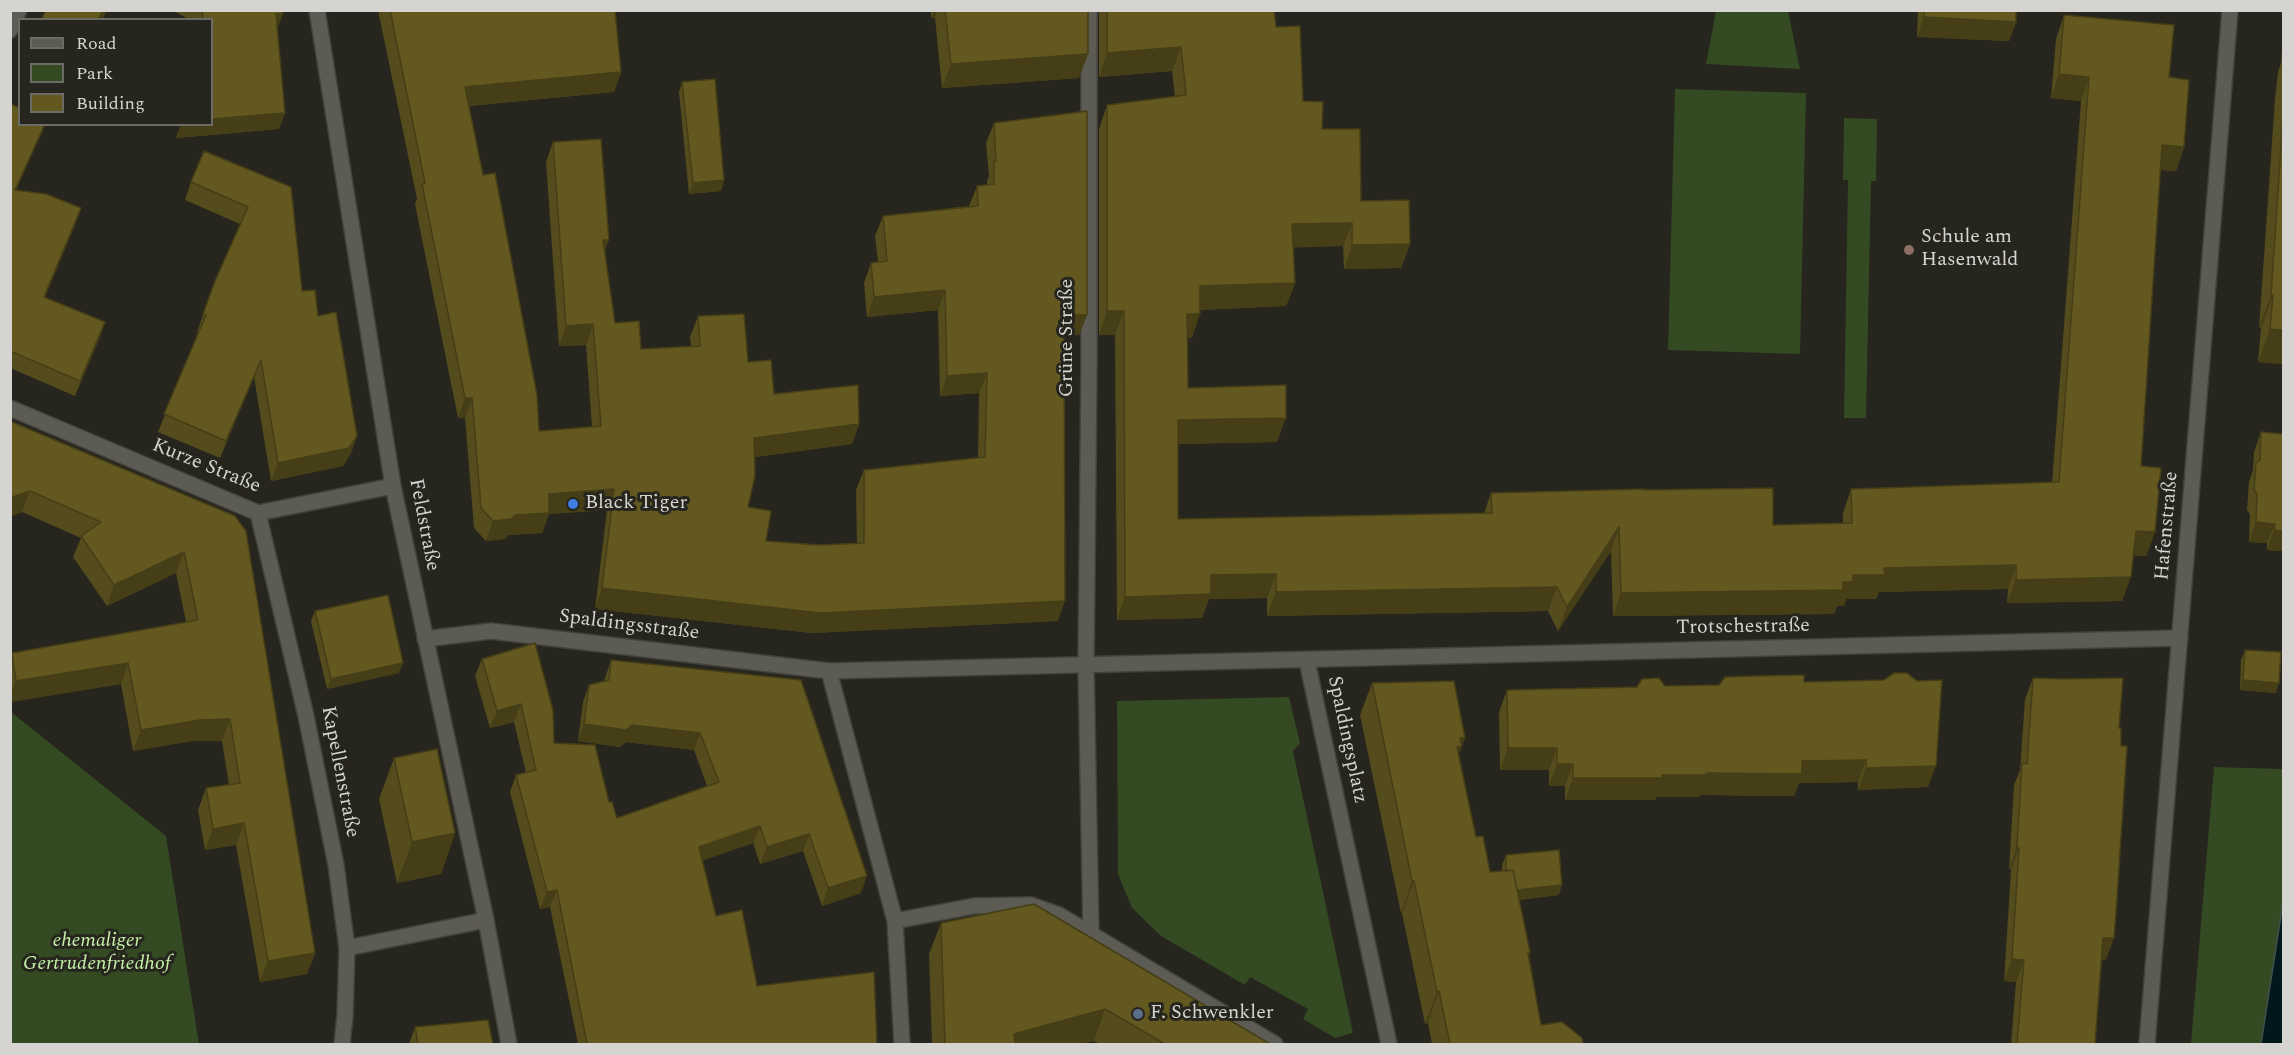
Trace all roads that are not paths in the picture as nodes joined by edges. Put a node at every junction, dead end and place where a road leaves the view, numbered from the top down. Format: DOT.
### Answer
graph roads {
  1 [pos="20,10"];
  2 [pos="317,10"];
  3 [pos="1089,10"];
  4 [pos="2230,10"];
  5 [pos="10,30"];
  6 [pos="10,408"];
  7 [pos="393,486"];
  8 [pos="258,513"];
  9 [pos="2180,638"];
  10 [pos="425,639"];
  11 [pos="1307,661"];
  12 [pos="1086,666"];
  13 [pos="829,671"];
  14 [pos="486,920"];
  15 [pos="895,921"];
  16 [pos="1091,934"];
  17 [pos="347,948"];
  18 [pos="342,1044"];
  19 [pos="509,1044"];
  20 [pos="902,1044"];
  21 [pos="1275,1044"];
  22 [pos="1389,1044"];
  23 [pos="2147,1044"];
  1 -- 5 [label="street"];
  2 -- 7 [label="street, Feldstraße"];
  3 -- 12 [label="street, Grüne Straße"];
  4 -- 9 [label="street, Hafenstraße"];
  6 -- 8 [label="street, Kurze Straße"];
  7 -- 8 [label="street, Kurze Straße"];
  7 -- 10 [label="street, Feldstraße"];
  8 -- 17 [label="street, Kapellenstraße"];
  9 -- 11 [label="street, Trotschestraße"];
  9 -- 23 [label="street, Hafenstraße"];
  10 -- 13 [label="street, Spaldingsstraße"];
  10 -- 14 [label="street, Feldstraße"];
  11 -- 12 [label="street, Spaldingsplatz"];
  11 -- 22 [label="street, Spaldingsplatz"];
  12 -- 13 [label="street, Spaldingsplatz"];
  12 -- 16 [label="street"];
  13 -- 15 [label="street"];
  14 -- 17 [label="street"];
  14 -- 19 [label="street, Feldstraße"];
  15 -- 16 [label="street"];
  15 -- 20 [label="street"];
  16 -- 21 [label="street"];
  17 -- 18 [label="street, Kapellenstraße"];
}
